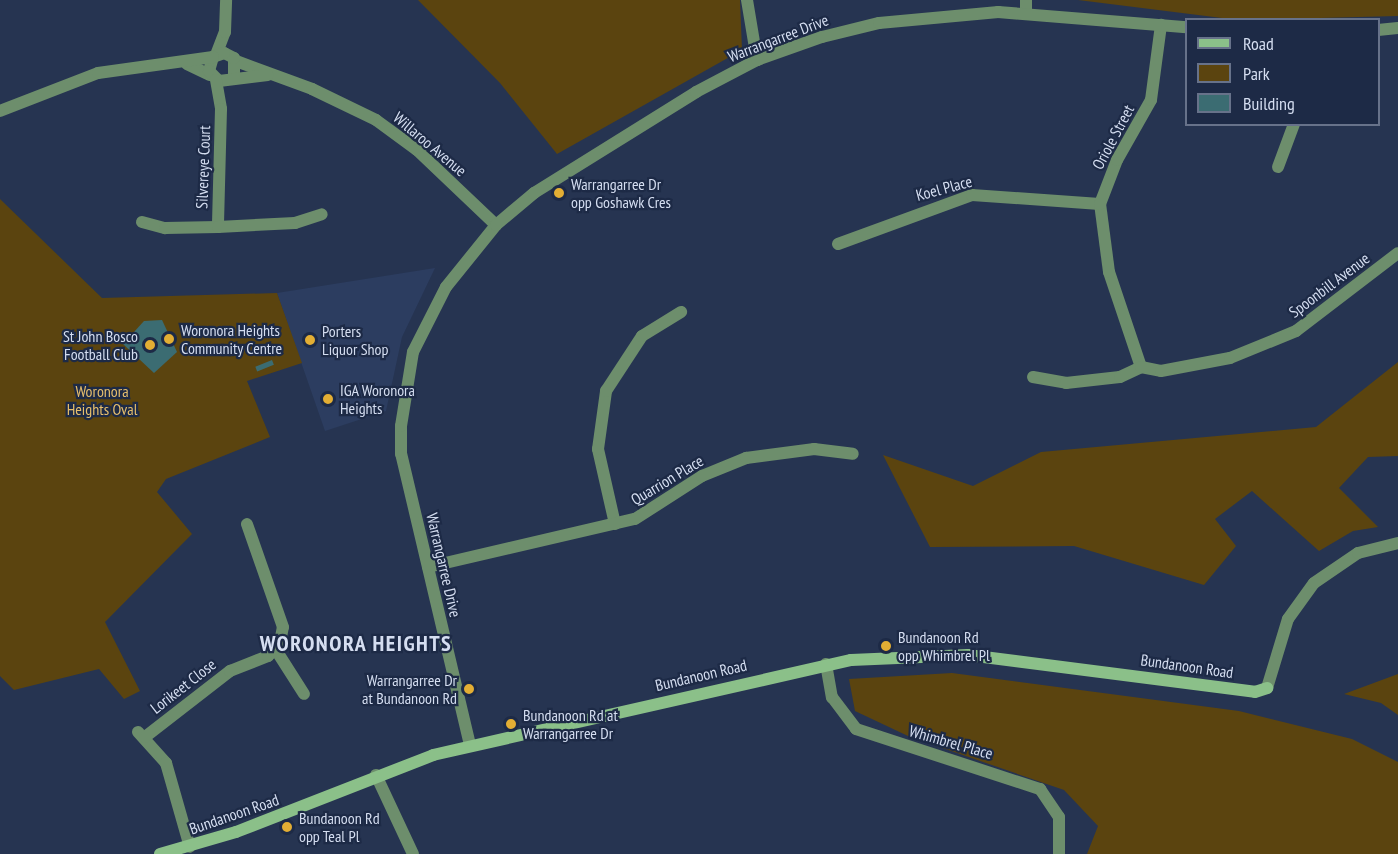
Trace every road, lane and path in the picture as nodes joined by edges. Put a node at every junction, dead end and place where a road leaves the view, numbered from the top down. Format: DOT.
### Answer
graph roads {
  1 [pos="226,0"];
  2 [pos="747,0"];
  3 [pos="1026,0"];
  4 [pos="1026,13"];
  5 [pos="1161,25"];
  6 [pos="1185,27"];
  7 [pos="1398,28"];
  8 [pos="1380,30"];
  9 [pos="225,32"];
  10 [pos="214,56"];
  11 [pos="233,58"];
  12 [pos="757,60"];
  13 [pos="187,64"];
  14 [pos="268,75"];
  15 [pos="222,78"];
  16 [pos="0,111"];
  17 [pos="1293,126"];
  18 [pos="1278,167"];
  19 [pos="1100,204"];
  20 [pos="322,214"];
  21 [pos="142,222"];
  22 [pos="496,225"];
  23 [pos="218,227"];
  24 [pos="838,244"];
  25 [pos="1398,253"];
  26 [pos="681,312"];
  27 [pos="1141,367"];
  28 [pos="1033,377"];
  29 [pos="853,454"];
  30 [pos="247,524"];
  31 [pos="615,524"];
  32 [pos="1398,543"];
  33 [pos="428,567"];
  34 [pos="276,650"];
  35 [pos="826,664"];
  36 [pos="304,694"];
  37 [pos="470,745"];
  38 [pos="376,775"];
  39 [pos="190,847"];
  40 [pos="160,854"];
  41 [pos="413,854"];
  42 [pos="1059,854"];
  1 -- 9 [label="street"];
  2 -- 12 [label="street"];
  3 -- 4 [label="street"];
  4 -- 5 [label="street, Warrangarree Drive"];
  4 -- 12 [label="street, Warrangarree Drive"];
  5 -- 6 [label="street, Warrangarree Drive"];
  5 -- 19 [label="street, Oriole Street"];
  7 -- 8 [label="street"];
  9 -- 10 [label="street"];
  9 -- 11 [label="street"];
  10 -- 11 [label="street"];
  10 -- 13 [label="street"];
  10 -- 15 [label="street"];
  11 -- 14 [label="street, Willaroo Avenue"];
  11 -- 15 [label="street"];
  12 -- 22 [label="street, Warrangarree Drive"];
  13 -- 15 [label="street, Willaroo Avenue"];
  13 -- 16 [label="street"];
  14 -- 15 [label="street, Willaroo Avenue"];
  14 -- 22 [label="street, Willaroo Avenue"];
  15 -- 23 [label="street, Silvereye Court"];
  17 -- 18 [label="street"];
  19 -- 24 [label="street, Koel Place"];
  19 -- 27 [label="street"];
  20 -- 23 [label="street, Silvereye Court"];
  21 -- 23 [label="street, Silvereye Court"];
  22 -- 33 [label="street, Warrangarree Drive"];
  25 -- 27 [label="street, Spoonbill Avenue"];
  26 -- 31 [label="street"];
  27 -- 28 [label="street, Spoonbill Avenue"];
  29 -- 31 [label="street, Quarrion Place"];
  30 -- 34 [label="street"];
  31 -- 33 [label="street, Quarrion Place"];
  32 -- 35 [label="street, Bundanoon Road"];
  33 -- 37 [label="street, Warrangarree Drive"];
  34 -- 36 [label="street"];
  34 -- 39 [label="street, Lorikeet Close"];
  35 -- 37 [label="street, Bundanoon Road"];
  35 -- 42 [label="street, Whimbrel Place"];
  37 -- 38 [label="street, Bundanoon Road"];
  38 -- 39 [label="street, Bundanoon Road"];
  38 -- 41 [label="street"];
  39 -- 40 [label="street, Bundanoon Road"];
}
